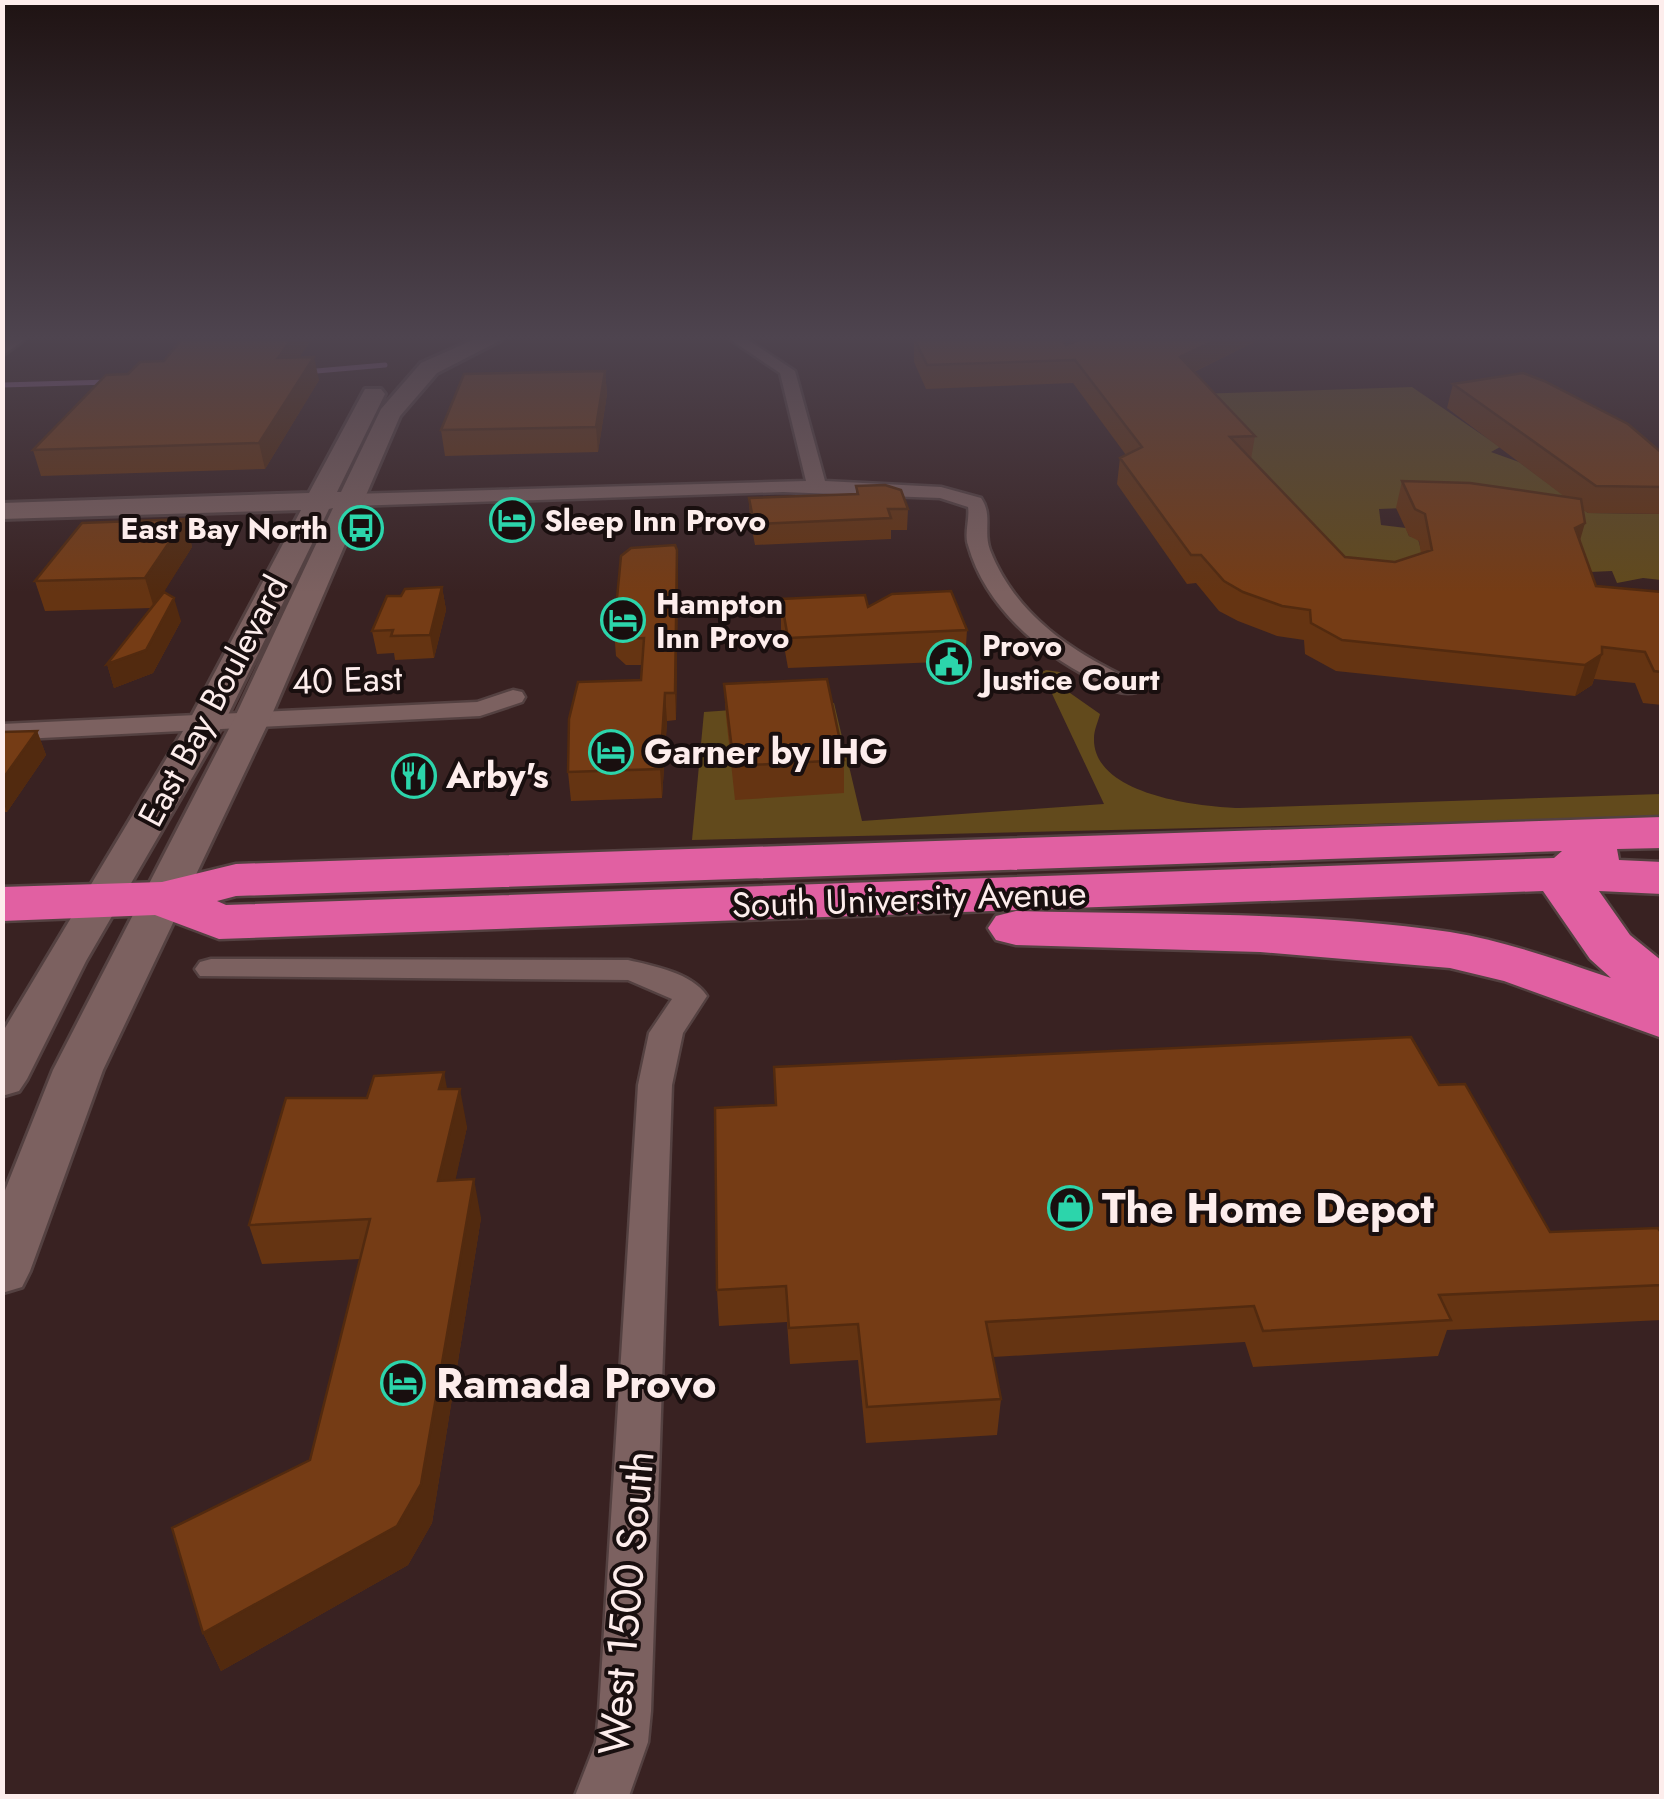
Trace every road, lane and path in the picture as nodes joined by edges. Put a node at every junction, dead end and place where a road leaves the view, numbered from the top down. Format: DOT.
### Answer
graph roads {
  1 [pos="356,424"];
  2 [pos="383,424"];
  3 [pos="801,424"];
  4 [pos="817,486"];
  5 [pos="335,500"];
  6 [pos="2,510"];
  7 [pos="1127,687"];
  8 [pos="513,697"];
  9 [pos="252,719"];
  10 [pos="206,720"];
  11 [pos="2,732"];
  12 [pos="1662,832"];
  13 [pos="1662,844"];
  14 [pos="1662,870"];
  15 [pos="1568,874"];
  16 [pos="1662,878"];
  17 [pos="162,898"];
  18 [pos="104,900"];
  19 [pos="2,904"];
  20 [pos="618,911"];
  21 [pos="212,969"];
  22 [pos="1662,992"];
  23 [pos="1662,1018"];
  24 [pos="2,1079"];
  25 [pos="2,1271"];
  26 [pos="602,1796"];
  1 -- 5 [label="street"];
  2 -- 5 [label="street"];
  3 -- 4 [label="street"];
  4 -- 5 [label="street"];
  4 -- 7 [label="street"];
  5 -- 6 [label="street"];
  5 -- 9 [label="street, East Bay Boulevard"];
  5 -- 10 [label="street, East Bay Boulevard"];
  8 -- 9 [label="street, 40 East"];
  9 -- 10 [label="street, 40 East"];
  9 -- 17 [label="street, East Bay Boulevard"];
  10 -- 11 [label="street, 40 East"];
  10 -- 18 [label="street, East Bay Boulevard"];
  12 -- 17 [label="highway, South University Avenue"];
  13 -- 15 [label="highway"];
  14 -- 15 [label="street, South University Avenue"];
  15 -- 16 [label="highway"];
  15 -- 20 [label="highway, South University Avenue"];
  15 -- 22 [label="highway"];
  17 -- 18 [label="highway, South University Avenue"];
  17 -- 20 [label="highway, South University Avenue"];
  17 -- 25 [label="street, East Bay Boulevard"];
  18 -- 19 [label="highway, South University Avenue"];
  18 -- 24 [label="street, East Bay Boulevard"];
  20 -- 23 [label="highway"];
  21 -- 26 [label="street, West 1500 South"];
}
